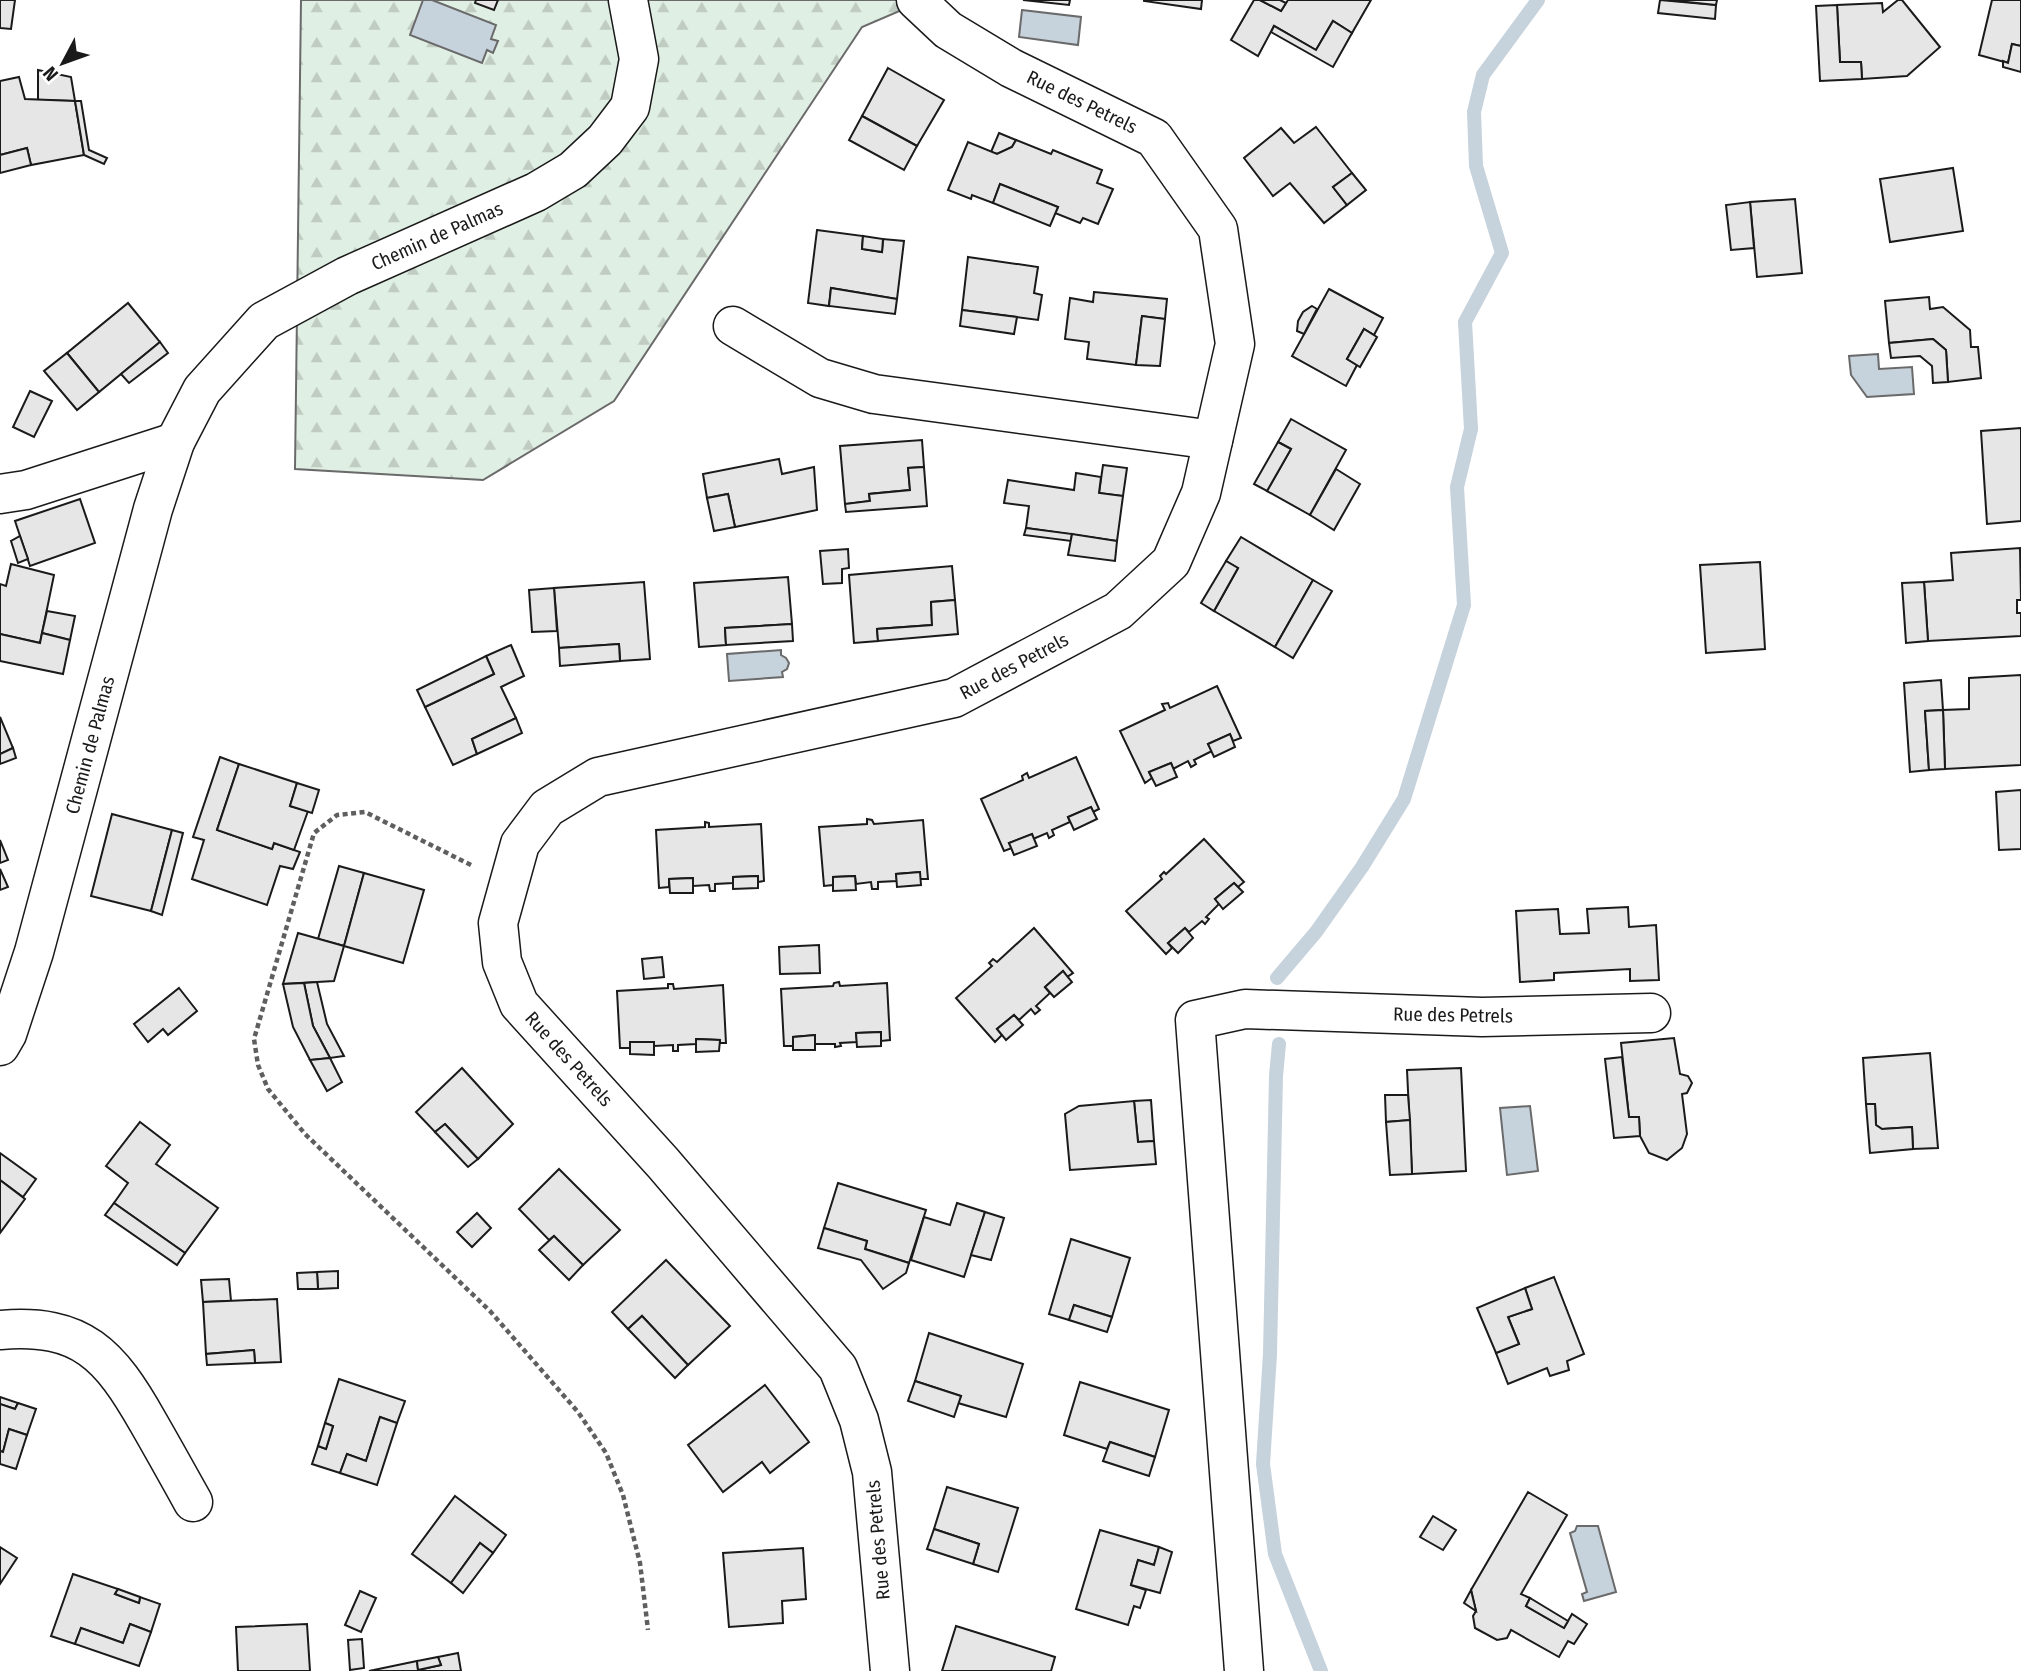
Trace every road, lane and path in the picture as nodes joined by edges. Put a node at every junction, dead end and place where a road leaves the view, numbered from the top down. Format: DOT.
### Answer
graph roads {
  1 [pos="628,0"];
  2 [pos="916,0"];
  3 [pos="733,326"];
  4 [pos="1213,440"];
  5 [pos="175,442"];
  6 [pos="0,494"];
  7 [pos="510,884"];
  8 [pos="1651,1013"];
  9 [pos="0,1046"];
  10 [pos="0,1330"];
  11 [pos="193,1502"];
  12 [pos="648,1630"];
  13 [pos="890,1671"];
  14 [pos="1244,1671"];
  1 -- 5 [label="street, Chemin de Palmas"];
  2 -- 4 [label="street, Rue des Petrels"];
  3 -- 4 [label="street"];
  4 -- 7 [label="street, Rue des Petrels"];
  5 -- 6 [label="street"];
  5 -- 9 [label="street, Chemin de Palmas"];
  7 -- 12 [label="path"];
  7 -- 13 [label="street, Rue des Petrels"];
  8 -- 14 [label="street, Rue des Petrels"];
  10 -- 11 [label="street"];
}
